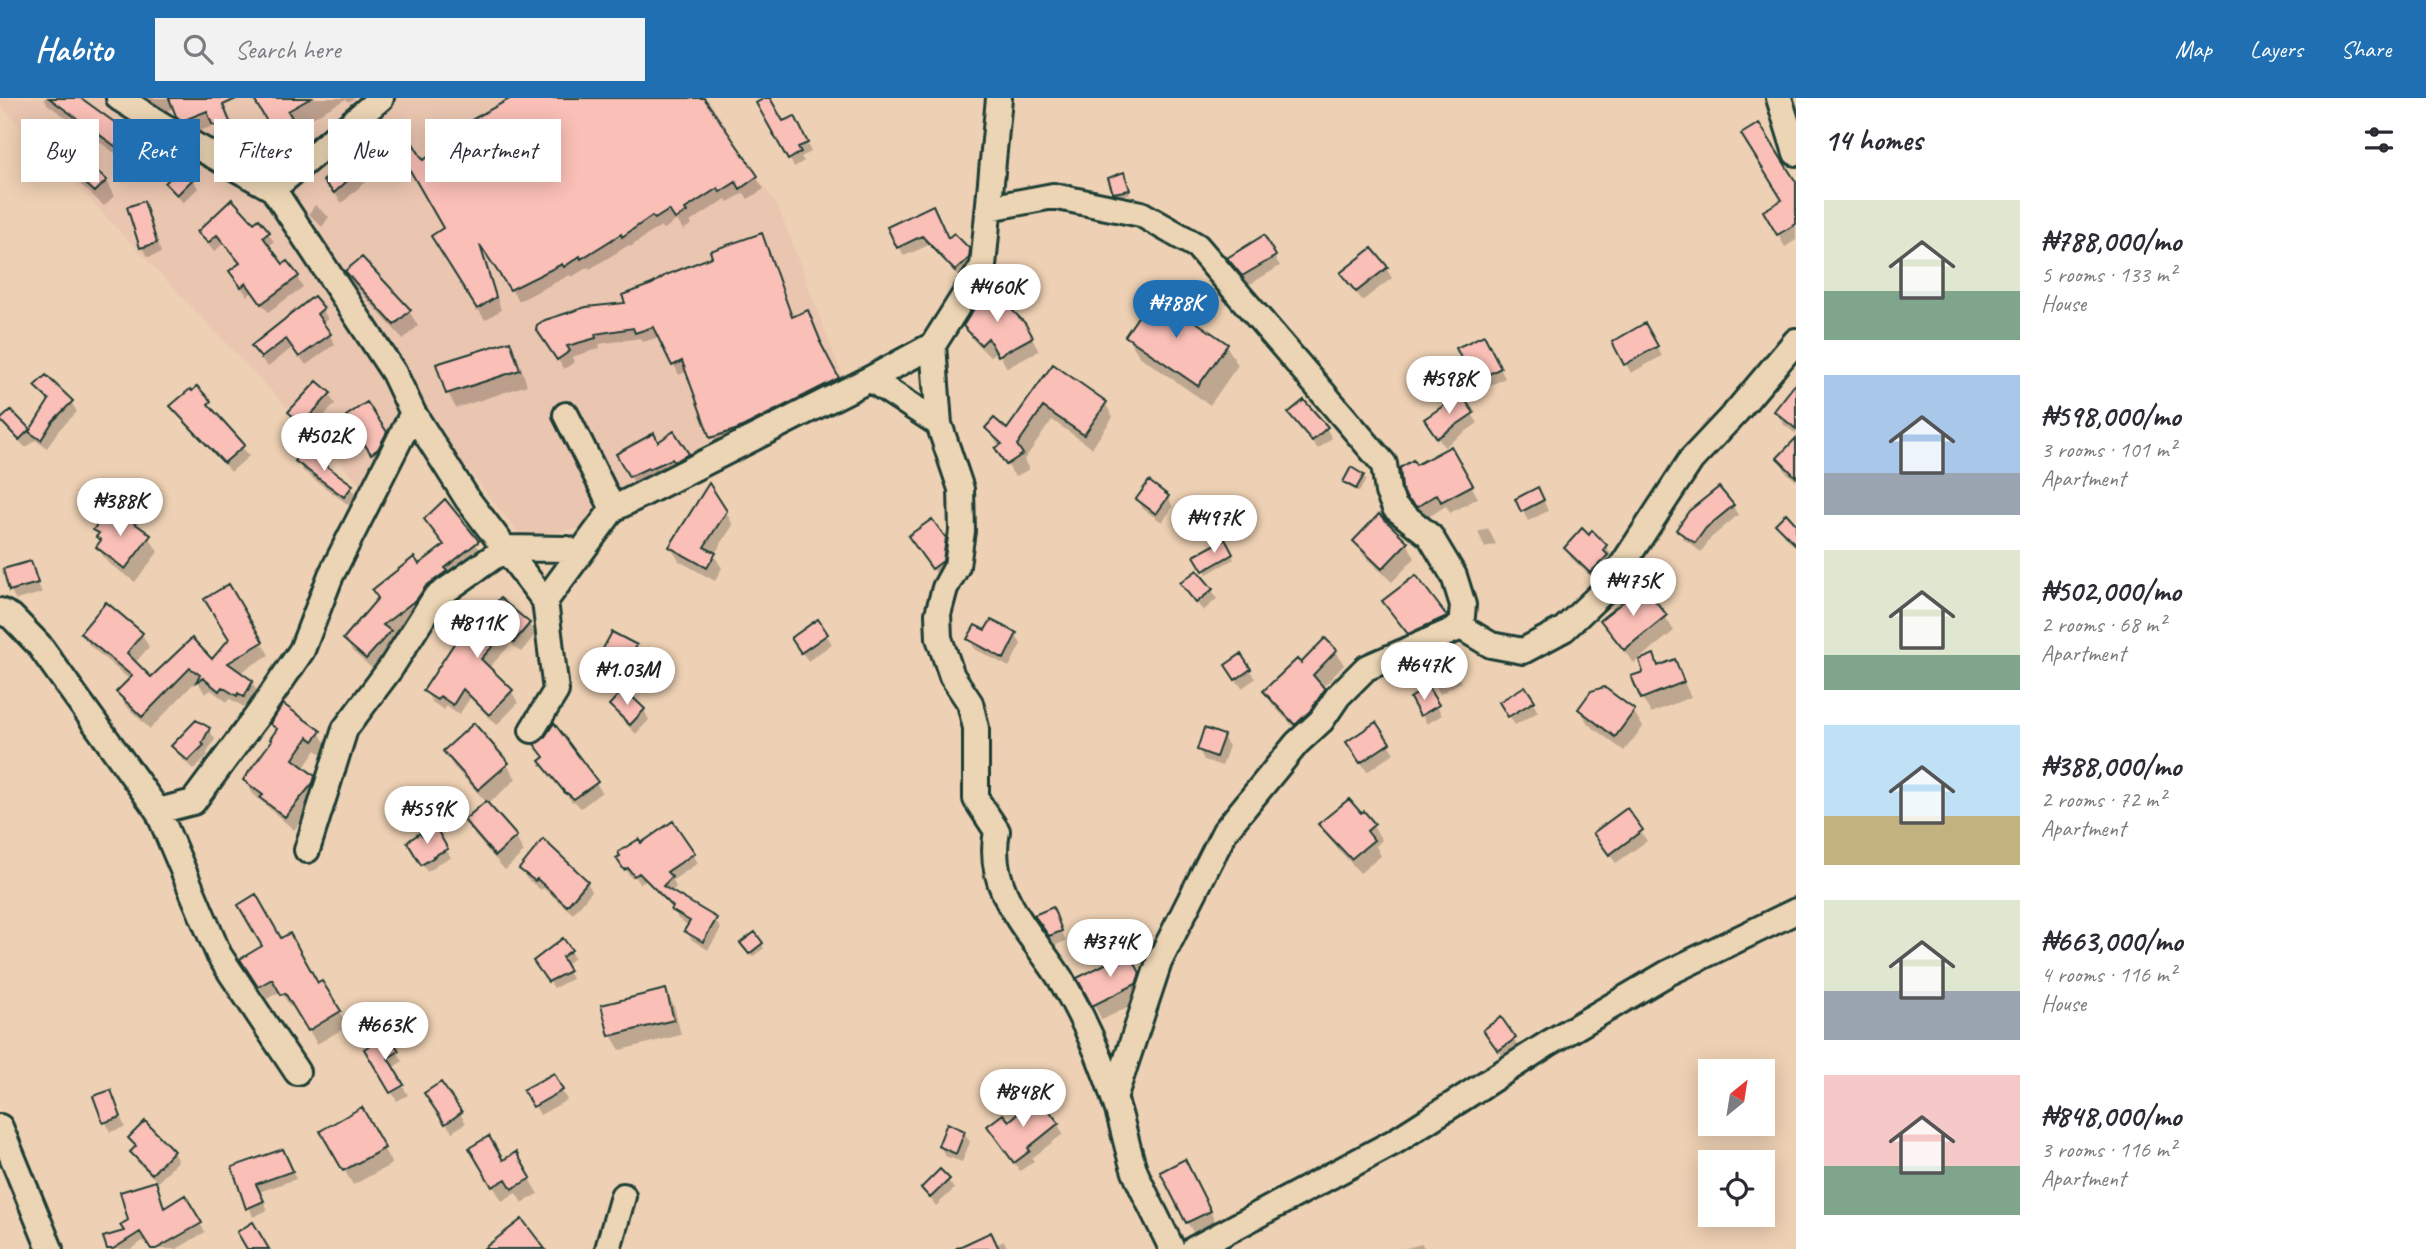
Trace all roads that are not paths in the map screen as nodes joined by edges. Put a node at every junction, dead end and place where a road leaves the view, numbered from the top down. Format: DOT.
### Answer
graph roads {
  1 [pos="119,98"];
  2 [pos="381,98"];
  3 [pos="999,98"];
  4 [pos="1779,98"];
  5 [pos="1796,153"];
  6 [pos="273,189"];
  7 [pos="989,208"];
  8 [pos="1796,341"];
  9 [pos="933,345"];
  10 [pos="870,379"];
  11 [pos="412,412"];
  12 [pos="566,415"];
  13 [pos="939,424"];
  14 [pos="613,509"];
  15 [pos="506,548"];
  16 [pos="567,549"];
  17 [pos="545,601"];
  18 [pos="0,611"];
  19 [pos="1461,627"];
  20 [pos="532,730"];
  21 [pos="158,811"];
  22 [pos="307,850"];
  23 [pos="1796,912"];
  24 [pos="297,1072"];
  25 [pos="1114,1098"];
  26 [pos="0,1127"];
  27 [pos="623,1196"];
  28 [pos="50,1249"];
  29 [pos="608,1249"];
  30 [pos="1172,1249"];
  31 [pos="1194,1249"];
  1 -- 6 [label="street"];
  2 -- 6 [label="street"];
  3 -- 7 [label="street"];
  4 -- 5 [label="street"];
  6 -- 11 [label="street"];
  7 -- 9 [label="street"];
  7 -- 19 [label="street"];
  8 -- 19 [label="street"];
  9 -- 10 [label="street"];
  9 -- 13 [label="street"];
  10 -- 13 [label="street"];
  10 -- 14 [label="street"];
  11 -- 15 [label="street"];
  11 -- 21 [label="street"];
  12 -- 14 [label="street"];
  13 -- 25 [label="street"];
  14 -- 17 [label="street"];
  15 -- 16 [label="street"];
  15 -- 17 [label="street"];
  15 -- 22 [label="street"];
  17 -- 20 [label="street"];
  18 -- 21 [label="street"];
  19 -- 25 [label="street"];
  21 -- 24 [label="street"];
  23 -- 31 [label="street"];
  25 -- 30 [label="street"];
  26 -- 28 [label="street"];
  27 -- 29 [label="street"];
}
